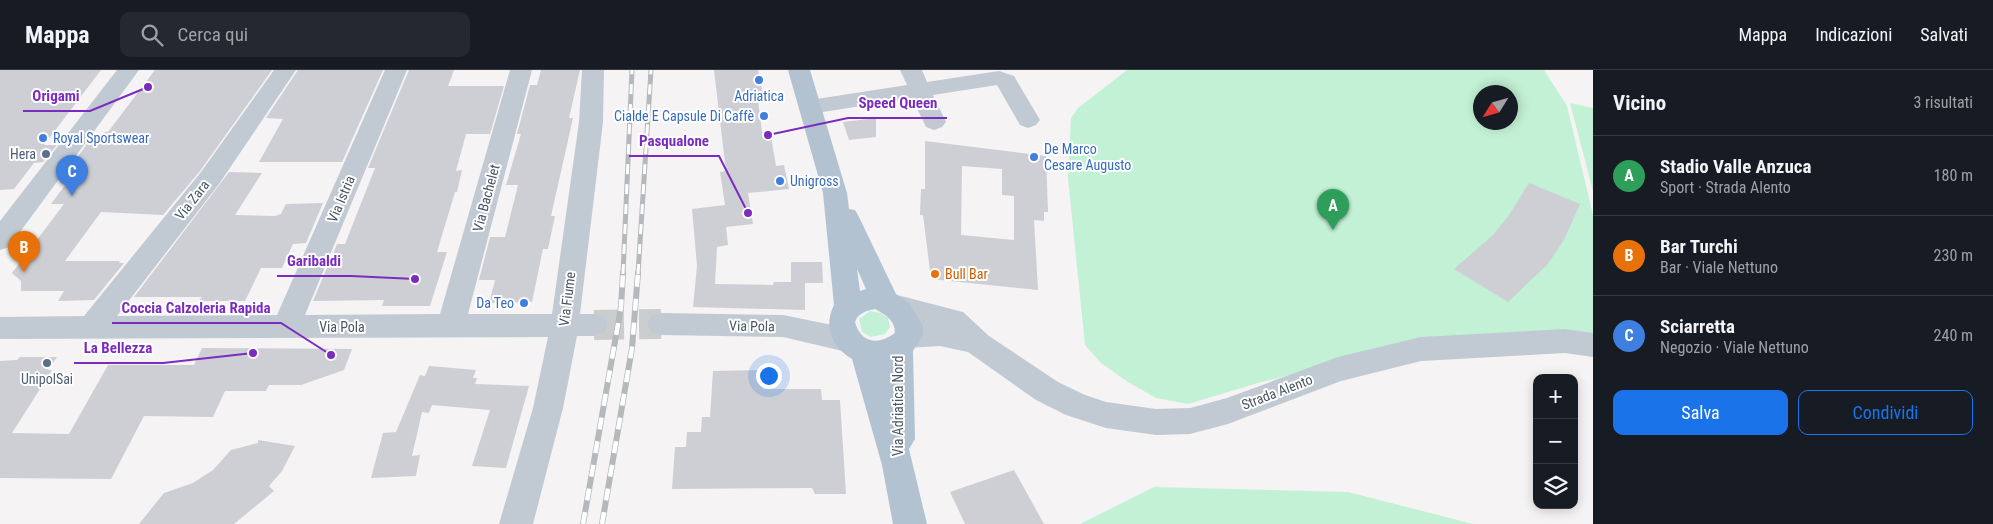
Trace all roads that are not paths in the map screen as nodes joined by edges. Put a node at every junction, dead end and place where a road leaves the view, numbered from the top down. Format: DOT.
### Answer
graph roads {
  1 [pos="128,70"];
  2 [pos="285,70"];
  3 [pos="396,70"];
  4 [pos="521,70"];
  5 [pos="593,70"];
  6 [pos="799,70"];
  7 [pos="911,70"];
  8 [pos="920,91"];
  9 [pos="810,107"];
  10 [pos="1028,120"];
  11 [pos="934,122"];
  12 [pos="835,193"];
  13 [pos="0,240"];
  14 [pos="891,303"];
  15 [pos="661,324"];
  16 [pos="594,325"];
  17 [pos="93,326"];
  18 [pos="562,326"];
  19 [pos="451,327"];
  20 [pos="0,328"];
  21 [pos="285,328"];
  22 [pos="850,329"];
  23 [pos="903,341"];
  24 [pos="979,344"];
  25 [pos="1593,345"];
  26 [pos="898,465"];
  27 [pos="516,524"];
  28 [pos="910,524"];
  1 -- 13 [label="street"];
  2 -- 17 [label="street, Via Zara"];
  3 -- 21 [label="street, Via Istria"];
  4 -- 19 [label="street, Via Bachelet"];
  5 -- 18 [label="street, Via Fiume"];
  6 -- 9 [label="main road"];
  7 -- 8 [label="street"];
  8 -- 9 [label="street"];
  8 -- 10 [label="street"];
  8 -- 11 [label="street"];
  9 -- 12 [label="main road"];
  12 -- 14 [label="main road"];
  12 -- 22 [label="main road, Via Adriatica Nord"];
  14 -- 22 [label="main road"];
  14 -- 23 [label="main road"];
  14 -- 24 [label="street, Strada Alento"];
  15 -- 22 [label="street, Via Pola"];
  16 -- 18 [label="street, Via Pola"];
  17 -- 20 [label="street, Via Pola"];
  17 -- 21 [label="street, Via Pola"];
  18 -- 19 [label="street, Via Pola"];
  18 -- 27 [label="street, Via Fiume"];
  19 -- 21 [label="street, Via Pola"];
  22 -- 23 [label="main road"];
  22 -- 26 [label="main road, Via Adriatica Nord"];
  23 -- 24 [label="street, Strada Alento"];
  23 -- 26 [label="main road, Via Adriatica Nord"];
  24 -- 25 [label="street, Strada Alento"];
  26 -- 28 [label="main road, Via Adriatica Nord"];
}
